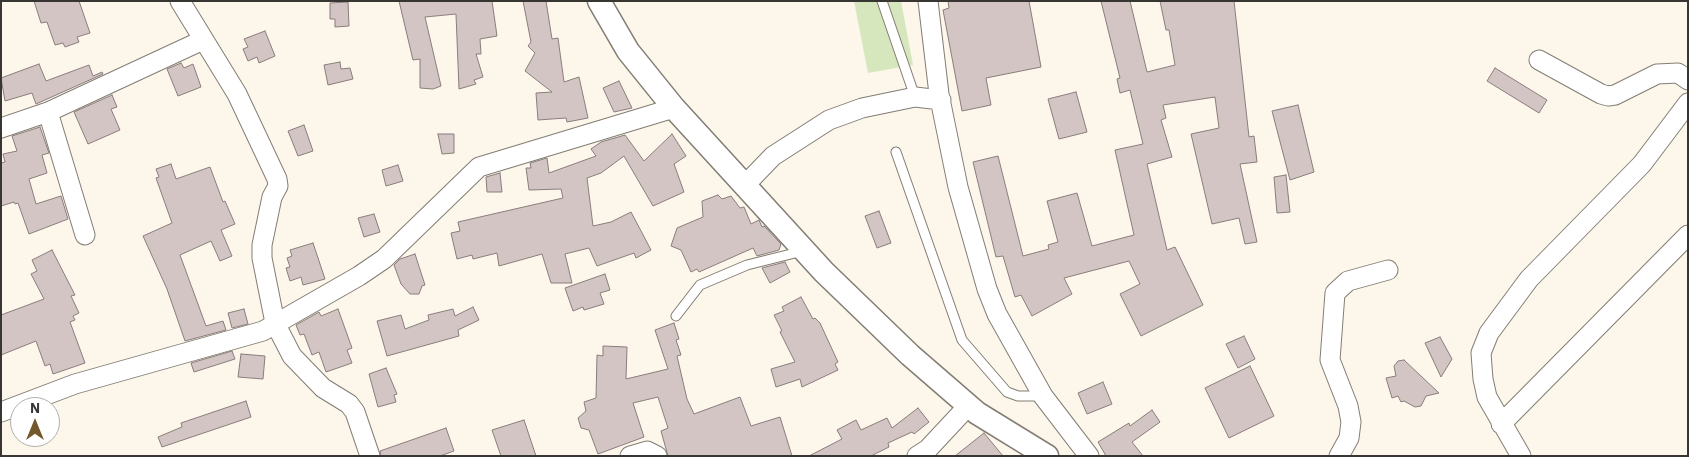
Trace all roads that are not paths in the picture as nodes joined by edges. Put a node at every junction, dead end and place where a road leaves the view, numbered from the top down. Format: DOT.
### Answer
graph roads {
  1 [pos="180,1"];
  2 [pos="599,1"];
  3 [pos="882,1"];
  4 [pos="928,1"];
  5 [pos="203,40"];
  6 [pos="1539,60"];
  7 [pos="1688,80"];
  8 [pos="916,97"];
  9 [pos="941,100"];
  10 [pos="1688,103"];
  11 [pos="674,108"];
  12 [pos="48,112"];
  13 [pos="1,128"];
  14 [pos="896,152"];
  15 [pos="746,184"];
  16 [pos="85,235"];
  17 [pos="1688,235"];
  18 [pos="803,251"];
  19 [pos="1388,270"];
  20 [pos="676,316"];
  21 [pos="275,323"];
  22 [pos="1042,396"];
  23 [pos="968,405"];
  24 [pos="1,412"];
  25 [pos="1501,424"];
  26 [pos="370,456"];
  27 [pos="630,456"];
  28 [pos="657,456"];
  29 [pos="917,456"];
  30 [pos="1047,456"];
  31 [pos="1089,456"];
  32 [pos="1339,456"];
  33 [pos="1520,456"];
  1 -- 5 [label="street"];
  2 -- 11 [label="street"];
  3 -- 8 [label="lane"];
  4 -- 9 [label="street"];
  5 -- 12 [label="street"];
  5 -- 21 [label="street"];
  6 -- 7 [label="street"];
  8 -- 9 [label="street"];
  8 -- 15 [label="street"];
  9 -- 22 [label="street"];
  10 -- 25 [label="street"];
  11 -- 15 [label="street"];
  11 -- 21 [label="street"];
  12 -- 13 [label="street"];
  12 -- 16 [label="street"];
  14 -- 22 [label="lane"];
  15 -- 18 [label="street"];
  17 -- 25 [label="street"];
  18 -- 20 [label="lane"];
  18 -- 23 [label="street"];
  19 -- 32 [label="street"];
  21 -- 24 [label="street"];
  21 -- 26 [label="street"];
  22 -- 31 [label="street"];
  23 -- 29 [label="street"];
  23 -- 30 [label="street"];
  25 -- 33 [label="street"];
  27 -- 28 [label="street"];
}
